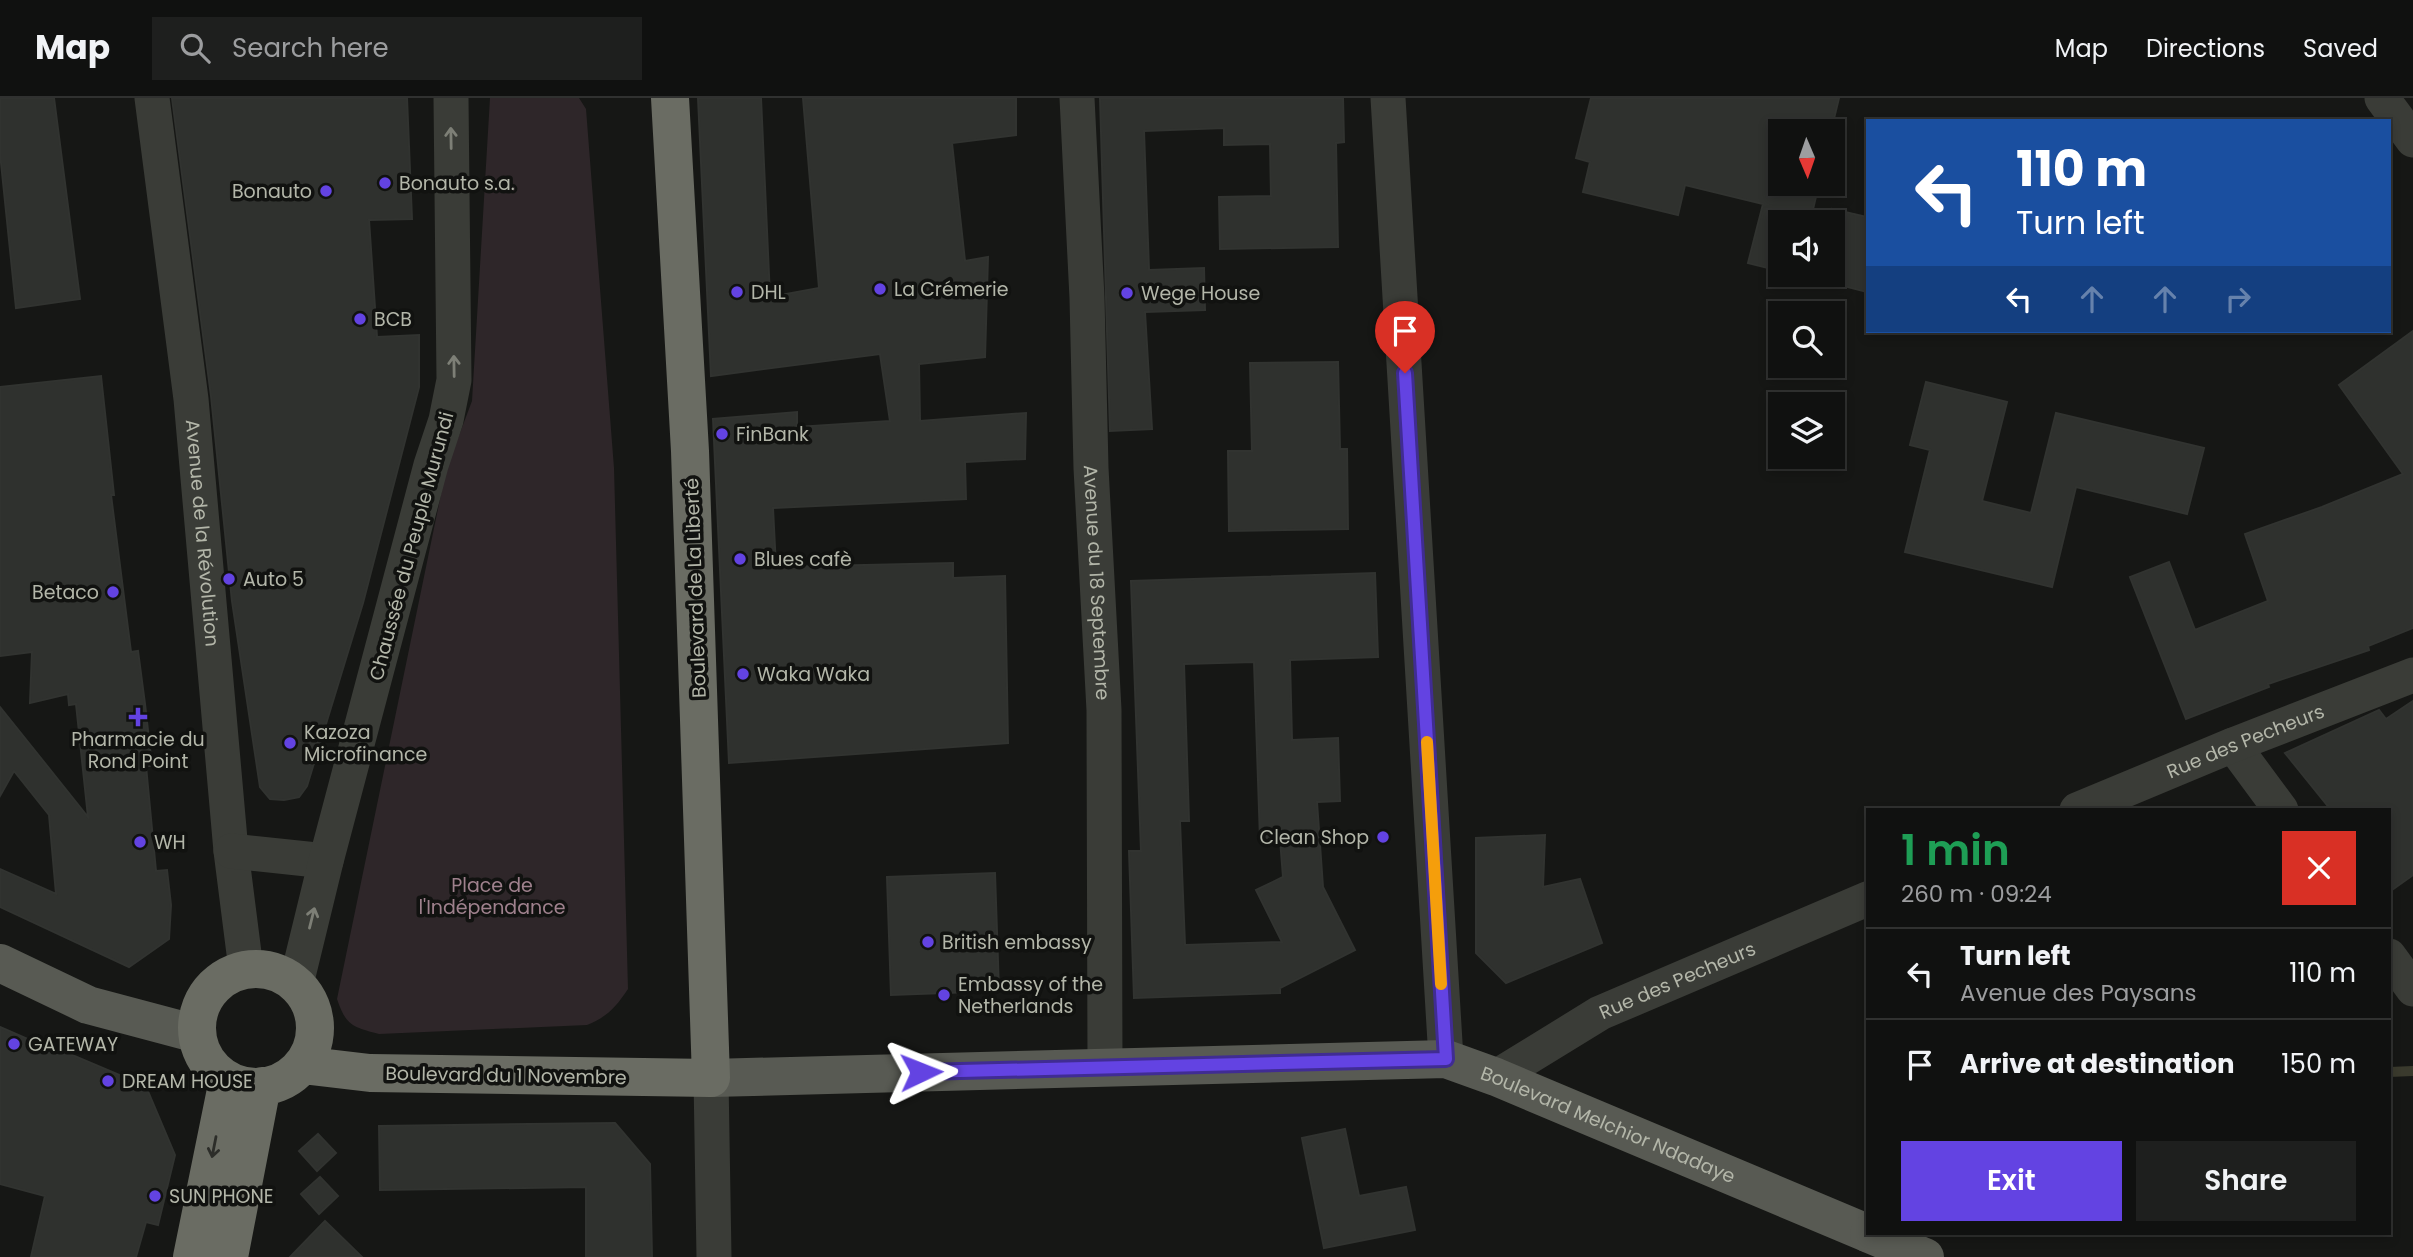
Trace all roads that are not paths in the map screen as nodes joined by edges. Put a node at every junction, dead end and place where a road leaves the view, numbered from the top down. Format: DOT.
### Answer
graph roads {
  1 [pos="152,98"];
  2 [pos="451,98"];
  3 [pos="670,98"];
  4 [pos="1077,98"];
  5 [pos="1388,98"];
  6 [pos="2382,98"];
  7 [pos="2413,140"];
  8 [pos="2413,674"];
  9 [pos="2233,745"];
  10 [pos="2082,808"];
  11 [pos="2280,808"];
  12 [pos="231,851"];
  13 [pos="326,861"];
  14 [pos="1866,898"];
  15 [pos="2391,959"];
  16 [pos="0,963"];
  17 [pos="246,970"];
  18 [pos="296,984"];
  19 [pos="2413,989"];
  20 [pos="197,1034"];
  21 [pos="1446,1059"];
  22 [pos="302,1065"];
  23 [pos="1105,1067"];
  24 [pos="1496,1077"];
  25 [pos="711,1079"];
  26 [pos="245,1083"];
  27 [pos="1866,1232"];
  28 [pos="1873,1235"];
  29 [pos="192,1257"];
  30 [pos="229,1257"];
  31 [pos="714,1257"];
  32 [pos="1925,1257"];
  1 -- 12 [label="street, Avenue de la Révolution"];
  13 -- 2 [label="street, Chaussée du Peuple Murundi, one-way"];
  3 -- 25 [label="highway, Boulevard de La Liberté"];
  4 -- 23 [label="street, Avenue du 18 Septembre"];
  5 -- 21 [label="street"];
  6 -- 7 [label="street"];
  8 -- 9 [label="street, Rue des Pecheurs"];
  9 -- 10 [label="street, Rue des Pecheurs"];
  9 -- 11 [label="street"];
  12 -- 13 [label="street"];
  12 -- 17 [label="street, Avenue de la Révolution"];
  18 -- 13 [label="street, Chaussée du Peuple Murundi, one-way"];
  14 -- 24 [label="street, Rue des Pecheurs"];
  15 -- 19 [label="street"];
  16 -- 20 [label="main road"];
  17 -- 18 [label="highway"];
  17 -- 20 [label="highway"];
  18 -- 22 [label="highway"];
  20 -- 26 [label="highway"];
  21 -- 23 [label="main road, Boulevard Melchior Ndadaye"];
  21 -- 24 [label="main road, Boulevard Melchior Ndadaye"];
  22 -- 25 [label="highway, Boulevard du 1 Novembre"];
  22 -- 26 [label="highway"];
  23 -- 25 [label="main road, Boulevard Melchior Ndadaye"];
  24 -- 27 [label="main road, Boulevard Melchior Ndadaye"];
  25 -- 31 [label="street"];
  26 -- 29 [label="highway, one-way"];
  26 -- 30 [label="highway"];
  28 -- 32 [label="main road, Boulevard Melchior Ndadaye"];
}
